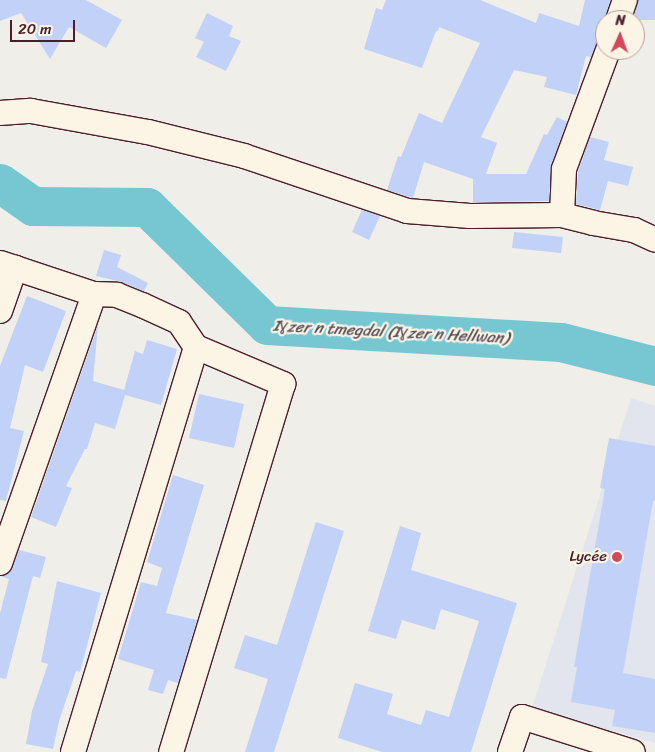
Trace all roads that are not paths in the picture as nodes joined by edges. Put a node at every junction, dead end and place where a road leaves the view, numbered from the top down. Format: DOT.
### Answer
graph roads {
  1 [pos="604,60"];
  2 [pos="0,113"];
  3 [pos="562,215"];
  4 [pos="655,240"];
  5 [pos="7,265"];
  6 [pos="94,294"];
  7 [pos="0,311"];
  8 [pos="196,347"];
  9 [pos="0,563"];
  10 [pos="73,752"];
  11 [pos="171,752"];
  12 [pos="510,752"];
  13 [pos="633,752"];
  1 -- 3 [label="street"];
  2 -- 3 [label="street"];
  3 -- 4 [label="street"];
  5 -- 6 [label="street"];
  5 -- 7 [label="street"];
  6 -- 8 [label="street"];
  6 -- 9 [label="street"];
  8 -- 10 [label="street"];
  8 -- 11 [label="street"];
  12 -- 13 [label="street"];
}
